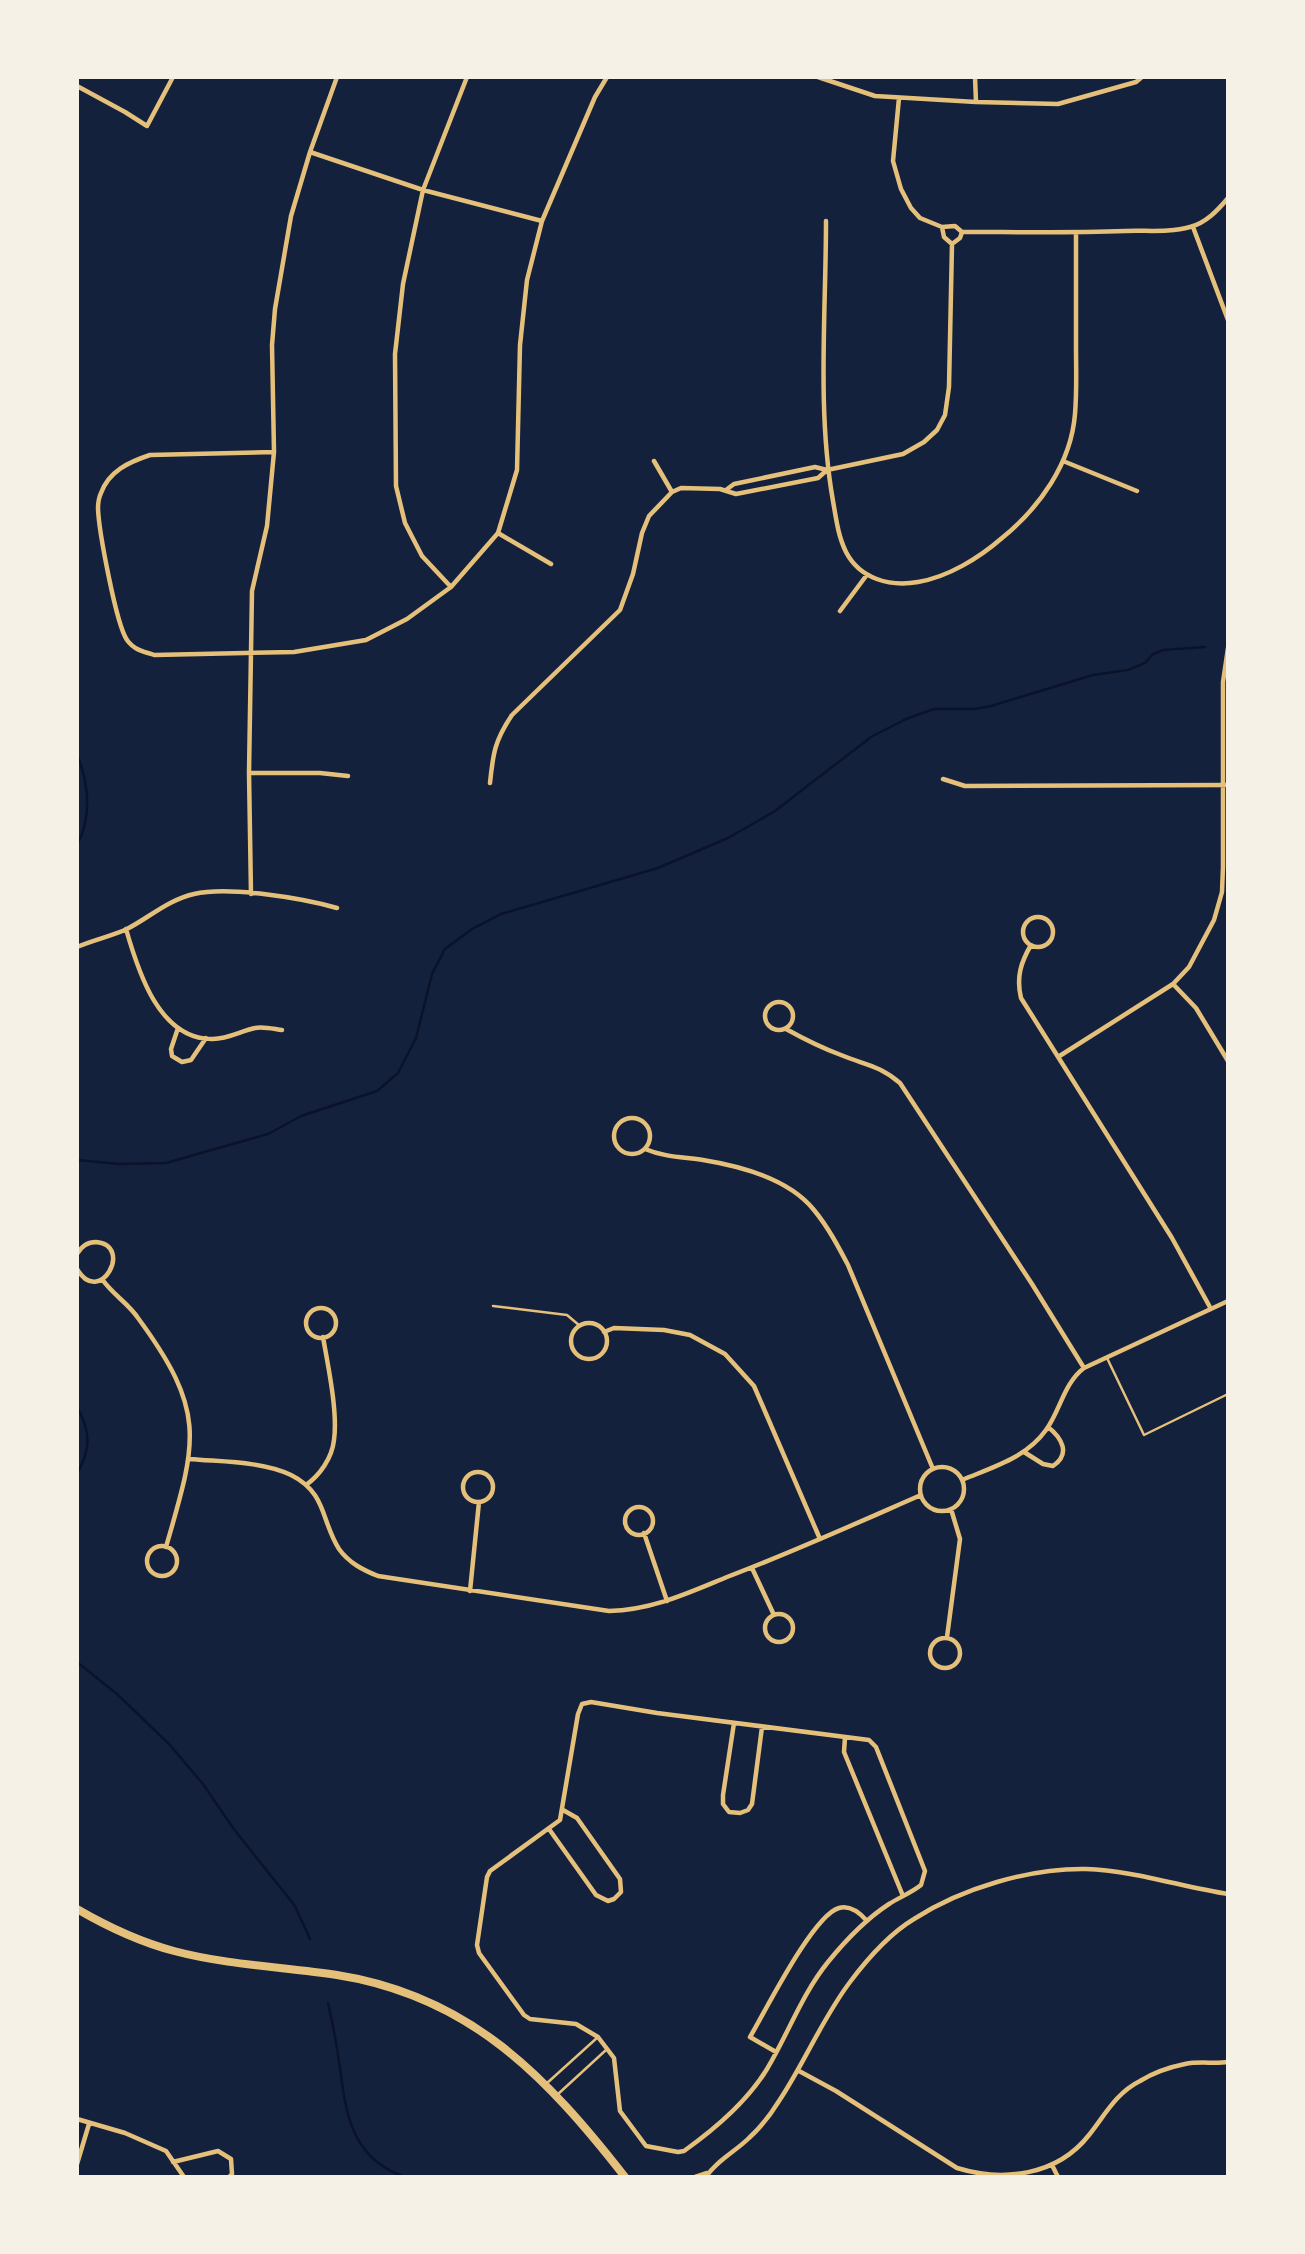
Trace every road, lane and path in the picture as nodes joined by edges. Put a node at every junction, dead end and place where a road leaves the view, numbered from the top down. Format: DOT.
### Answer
graph roads {
  1 [pos="173,77"];
  2 [pos="337,77"];
  3 [pos="467,77"];
  4 [pos="607,77"];
  5 [pos="818,77"];
  6 [pos="975,77"];
  7 [pos="1142,77"];
  8 [pos="77,86"];
  9 [pos="899,98"];
  10 [pos="976,102"];
  11 [pos="310,152"];
  12 [pos="423,190"];
  13 [pos="1228,198"];
  14 [pos="542,221"];
  15 [pos="826,221"];
  16 [pos="942,227"];
  17 [pos="1193,227"];
  18 [pos="962,232"];
  19 [pos="1076,234"];
  20 [pos="951,244"];
  21 [pos="1228,320"];
  22 [pos="274,452"];
  23 [pos="654,461"];
  24 [pos="1063,461"];
  25 [pos="827,470"];
  26 [pos="726,490"];
  27 [pos="1137,491"];
  28 [pos="671,492"];
  29 [pos="498,533"];
  30 [pos="551,564"];
  31 [pos="866,576"];
  32 [pos="451,587"];
  33 [pos="840,611"];
  34 [pos="1228,648"];
  35 [pos="250,652"];
  36 [pos="249,773"];
  37 [pos="348,776"];
  38 [pos="943,779"];
  39 [pos="490,782"];
  40 [pos="1225,785"];
  41 [pos="251,894"];
  42 [pos="337,908"];
  43 [pos="126,929"];
  44 [pos="1031,945"];
  45 [pos="77,947"];
  46 [pos="1173,984"];
  47 [pos="178,1028"];
  48 [pos="786,1029"];
  49 [pos="282,1030"];
  50 [pos="206,1038"];
  51 [pos="1058,1057"];
  52 [pos="1228,1061"];
  53 [pos="645,1149"];
  54 [pos="77,1254"];
  55 [pos="77,1269"];
  56 [pos="102,1279"];
  57 [pos="1228,1301"];
  58 [pos="493,1306"];
  59 [pos="1211,1309"];
  60 [pos="580,1325"];
  61 [pos="604,1332"];
  62 [pos="323,1337"];
  63 [pos="1107,1358"];
  64 [pos="1083,1368"];
  65 [pos="1228,1394"];
  66 [pos="1048,1427"];
  67 [pos="1024,1452"];
  68 [pos="190,1459"];
  69 [pos="933,1469"];
  70 [pos="962,1480"];
  71 [pos="306,1485"];
  72 [pos="921,1495"];
  73 [pos="479,1502"];
  74 [pos="951,1509"];
  75 [pos="644,1533"];
  76 [pos="820,1539"];
  77 [pos="166,1547"];
  78 [pos="752,1568"];
  79 [pos="470,1591"];
  80 [pos="667,1601"];
  81 [pos="774,1615"];
  82 [pos="947,1637"];
  83 [pos="734,1723"];
  84 [pos="762,1727"];
  85 [pos="845,1737"];
  86 [pos="563,1810"];
  87 [pos="549,1829"];
  88 [pos="1228,1894"];
  89 [pos="903,1896"];
  90 [pos="77,1909"];
  91 [pos="867,1921"];
  92 [pos="598,2037"];
  93 [pos="608,2048"];
  94 [pos="776,2052"];
  95 [pos="1228,2062"];
  96 [pos="799,2071"];
  97 [pos="546,2084"];
  98 [pos="557,2095"];
  99 [pos="77,2119"];
  100 [pos="89,2124"];
  101 [pos="173,2162"];
  102 [pos="77,2164"];
  103 [pos="1052,2165"];
  104 [pos="707,2175"];
  105 [pos="184,2177"];
  106 [pos="229,2177"];
  107 [pos="625,2177"];
  108 [pos="695,2177"];
  109 [pos="1058,2177"];
  1 -- 8 [label="street"];
  2 -- 11 [label="street"];
  3 -- 12 [label="street"];
  4 -- 14 [label="street"];
  5 -- 9 [label="street"];
  6 -- 10 [label="street"];
  7 -- 10 [label="street"];
  9 -- 10 [label="street"];
  9 -- 16 [label="street"];
  11 -- 12 [label="street"];
  11 -- 22 [label="street"];
  12 -- 14 [label="street"];
  12 -- 32 [label="street"];
  13 -- 17 [label="street"];
  14 -- 29 [label="street"];
  15 -- 25 [label="street"];
  16 -- 18 [label="street"];
  16 -- 20 [label="street"];
  17 -- 19 [label="street"];
  17 -- 21 [label="street"];
  18 -- 19 [label="street"];
  18 -- 20 [label="street"];
  19 -- 24 [label="street"];
  20 -- 25 [label="street"];
  22 -- 35 [label="street"];
  22 -- 35 [label="street"];
  23 -- 28 [label="street"];
  24 -- 27 [label="street"];
  24 -- 31 [label="street"];
  25 -- 26 [label="street"];
  25 -- 26 [label="street"];
  25 -- 31 [label="street"];
  26 -- 28 [label="street"];
  28 -- 39 [label="street"];
  29 -- 30 [label="street"];
  29 -- 32 [label="street"];
  31 -- 33 [label="street"];
  32 -- 35 [label="street"];
  34 -- 40 [label="street"];
  35 -- 36 [label="street"];
  36 -- 37 [label="street"];
  36 -- 41 [label="street"];
  38 -- 40 [label="street"];
  40 -- 46 [label="street"];
  41 -- 42 [label="street"];
  41 -- 43 [label="street"];
  43 -- 45 [label="street"];
  43 -- 47 [label="street"];
  44 -- 44 [label="street"];
  44 -- 51 [label="street"];
  46 -- 51 [label="street"];
  46 -- 52 [label="street"];
  47 -- 50 [label="street"];
  47 -- 50 [label="street"];
  48 -- 48 [label="street"];
  48 -- 64 [label="street"];
  49 -- 50 [label="street"];
  51 -- 59 [label="street"];
  53 -- 53 [label="street"];
  53 -- 69 [label="street"];
  54 -- 56 [label="street"];
  55 -- 56 [label="street"];
  56 -- 68 [label="street"];
  57 -- 59 [label="street"];
  58 -- 60 [label="lane"];
  59 -- 63 [label="street"];
  60 -- 61 [label="street"];
  60 -- 61 [label="street"];
  61 -- 76 [label="street"];
  62 -- 62 [label="street"];
  62 -- 71 [label="street"];
  63 -- 64 [label="street"];
  63 -- 65 [label="lane"];
  64 -- 66 [label="street"];
  66 -- 67 [label="street"];
  66 -- 67 [label="street"];
  67 -- 70 [label="street"];
  68 -- 71 [label="street"];
  68 -- 77 [label="street"];
  69 -- 70 [label="street"];
  69 -- 72 [label="street"];
  70 -- 74 [label="street"];
  71 -- 79 [label="street"];
  72 -- 74 [label="street"];
  72 -- 76 [label="street"];
  73 -- 73 [label="street"];
  73 -- 79 [label="street"];
  74 -- 82 [label="street"];
  75 -- 75 [label="street"];
  75 -- 80 [label="street"];
  76 -- 78 [label="street"];
  77 -- 77 [label="street"];
  78 -- 80 [label="street"];
  78 -- 81 [label="street"];
  79 -- 80 [label="street"];
  81 -- 81 [label="street"];
  82 -- 82 [label="street"];
  83 -- 84 [label="street"];
  83 -- 84 [label="street"];
  83 -- 86 [label="street"];
  84 -- 85 [label="street"];
  85 -- 89 [label="street"];
  85 -- 89 [label="street"];
  86 -- 87 [label="street"];
  86 -- 87 [label="street"];
  87 -- 92 [label="street"];
  88 -- 96 [label="street"];
  89 -- 91 [label="street"];
  90 -- 97 [label="main road"];
  91 -- 94 [label="street"];
  91 -- 94 [label="street"];
  92 -- 93 [label="street"];
  92 -- 97 [label="lane"];
  93 -- 94 [label="street"];
  93 -- 98 [label="lane"];
  95 -- 103 [label="street"];
  96 -- 103 [label="street"];
  96 -- 104 [label="street"];
  97 -- 98 [label="main road"];
  98 -- 107 [label="main road"];
  99 -- 100 [label="street"];
  100 -- 101 [label="street"];
  100 -- 102 [label="street"];
  101 -- 105 [label="street"];
  101 -- 106 [label="street"];
  103 -- 109 [label="street"];
  104 -- 108 [label="street"];
}
